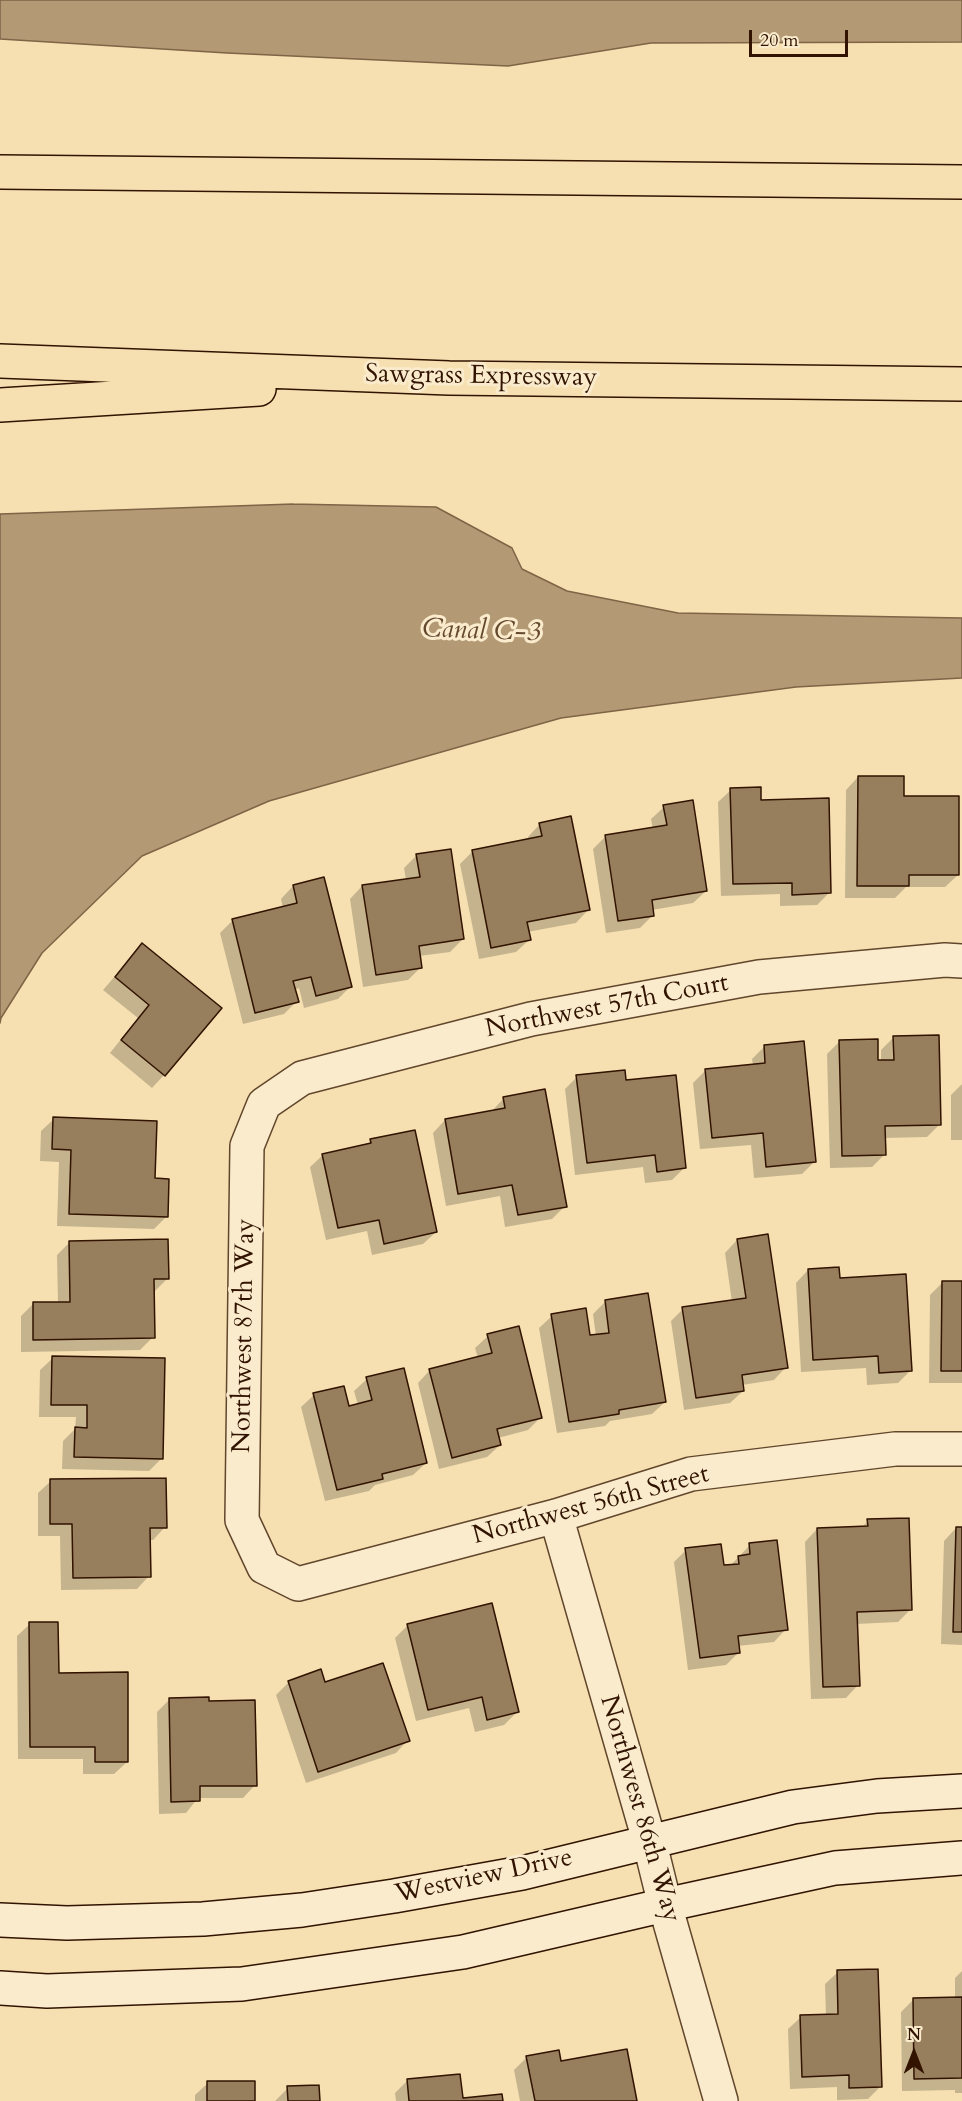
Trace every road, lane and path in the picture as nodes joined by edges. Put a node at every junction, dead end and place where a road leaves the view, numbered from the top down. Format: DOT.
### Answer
graph roads {
  1 [pos="0,172"];
  2 [pos="962,182"];
  3 [pos="0,361"];
  4 [pos="449,378"];
  5 [pos="962,384"];
  6 [pos="0,405"];
  7 [pos="962,961"];
  8 [pos="264,1104"];
  9 [pos="962,1449"];
  10 [pos="556,1516"];
  11 [pos="264,1567"];
  12 [pos="962,1791"];
  13 [pos="649,1840"];
  14 [pos="962,1858"];
  15 [pos="665,1905"];
  16 [pos="0,1920"];
  17 [pos="0,1988"];
  18 [pos="721,2101"];
  1 -- 2 [label="highway"];
  3 -- 4 [label="highway, Sawgrass Expressway"];
  4 -- 5 [label="highway, Sawgrass Expressway"];
  4 -- 6 [label="highway"];
  7 -- 8 [label="street, Northwest 57th Court"];
  8 -- 11 [label="street, Northwest 87th Way"];
  9 -- 10 [label="street, Northwest 56th Street"];
  10 -- 11 [label="street, Northwest 56th Street"];
  10 -- 13 [label="street, Northwest 86th Way"];
  12 -- 13 [label="street, Westview Drive"];
  13 -- 15 [label="street, Northwest 86th Way"];
  13 -- 16 [label="street, Westview Drive"];
  14 -- 15 [label="street"];
  15 -- 17 [label="street"];
  15 -- 18 [label="street, Northwest 86th Way"];
}
